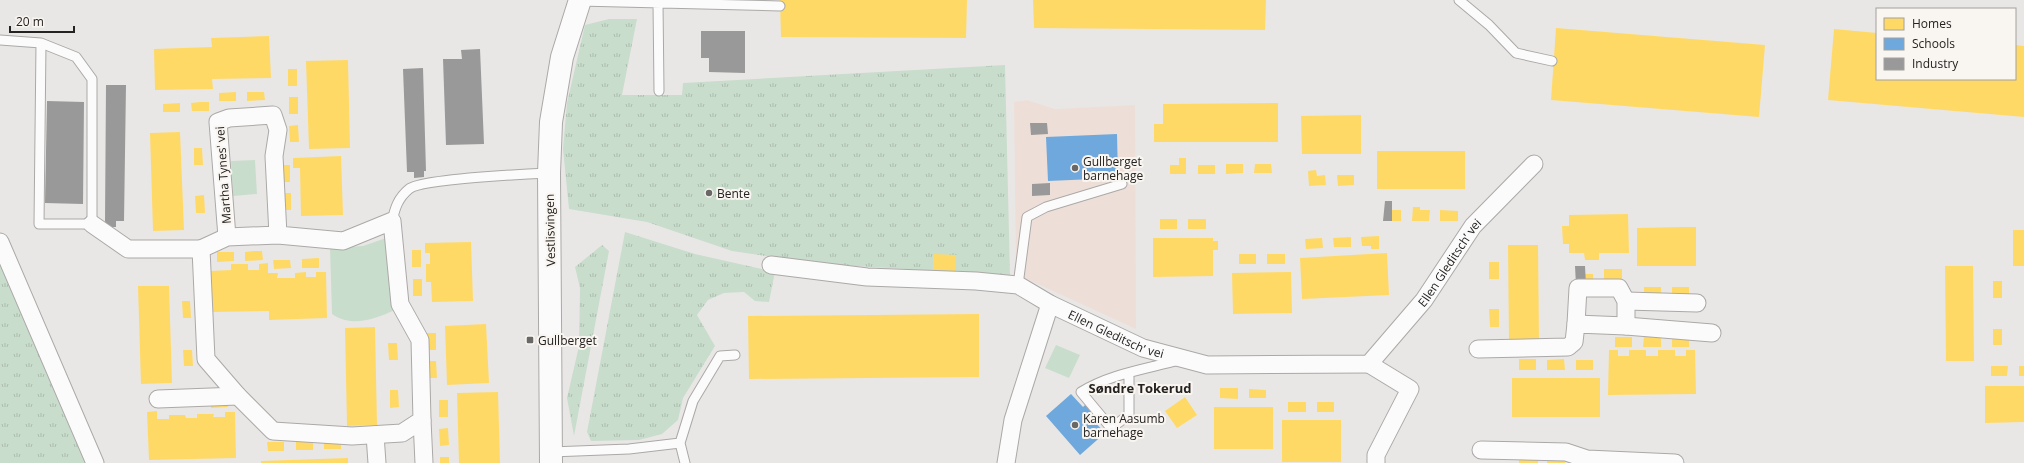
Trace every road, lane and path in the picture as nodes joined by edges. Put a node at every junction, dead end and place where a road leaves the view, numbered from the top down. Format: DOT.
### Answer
graph roads {
  1 [pos="1459,0"];
  2 [pos="580,1"];
  3 [pos="634,1"];
  4 [pos="658,3"];
  5 [pos="780,6"];
  6 [pos="0,40"];
  7 [pos="40,43"];
  8 [pos="1552,61"];
  9 [pos="659,91"];
  10 [pos="1534,164"];
  11 [pos="549,173"];
  12 [pos="1122,184"];
  13 [pos="392,221"];
  14 [pos="92,224"];
  15 [pos="278,235"];
  16 [pos="228,236"];
  17 [pos="0,242"];
  18 [pos="201,249"];
  19 [pos="771,265"];
  20 [pos="1018,286"];
  21 [pos="1626,300"];
  22 [pos="1697,303"];
  23 [pos="1050,304"];
  24 [pos="1576,324"];
  25 [pos="1626,326"];
  26 [pos="1712,333"];
  27 [pos="1478,349"];
  28 [pos="735,355"];
  29 [pos="1184,359"];
  30 [pos="1369,364"];
  31 [pos="1129,373"];
  32 [pos="238,396"];
  33 [pos="158,399"];
  34 [pos="422,420"];
  35 [pos="375,435"];
  36 [pos="680,443"];
  37 [pos="1481,450"];
  38 [pos="551,458"];
  39 [pos="95,463"];
  40 [pos="377,463"];
  41 [pos="424,463"];
  42 [pos="685,463"];
  43 [pos="1006,463"];
  44 [pos="1376,463"];
  45 [pos="1675,463"];
  1 -- 8 [label="lane"];
  2 -- 3 [label="lane"];
  2 -- 11 [label="street, Vestlisvingen"];
  3 -- 4 [label="lane"];
  4 -- 5 [label="lane"];
  4 -- 9 [label="lane"];
  6 -- 7 [label="lane"];
  7 -- 14 [label="lane"];
  7 -- 14 [label="lane"];
  10 -- 30 [label="street, Ellen Gleditsch’ vei"];
  11 -- 13 [label="lane"];
  11 -- 38 [label="street, Vestlisvingen"];
  12 -- 20 [label="lane"];
  13 -- 15 [label="street, Martha Tynes' vei"];
  13 -- 34 [label="street"];
  14 -- 18 [label="street, Martha Tynes' vei"];
  15 -- 16 [label="street, Martha Tynes' vei"];
  15 -- 16 [label="street, Martha Tynes' vei"];
  16 -- 18 [label="street, Martha Tynes' vei"];
  17 -- 39 [label="street"];
  18 -- 32 [label="street"];
  19 -- 20 [label="street"];
  20 -- 23 [label="street, Ellen Gleditsch’ vei"];
  21 -- 22 [label="street"];
  21 -- 24 [label="street"];
  21 -- 25 [label="street"];
  23 -- 29 [label="street, Ellen Gleditsch’ vei"];
  23 -- 43 [label="street"];
  24 -- 25 [label="street"];
  24 -- 27 [label="street"];
  25 -- 26 [label="street"];
  28 -- 36 [label="lane"];
  29 -- 30 [label="street, Ellen Gleditsch’ vei"];
  29 -- 31 [label="lane, Ellen Gleditsch’ vei"];
  30 -- 44 [label="street"];
  31 -- 31 [label="lane, Ellen Gleditsch’ vei"];
  32 -- 33 [label="street"];
  32 -- 35 [label="street"];
  34 -- 35 [label="street"];
  34 -- 41 [label="street"];
  35 -- 40 [label="street"];
  36 -- 38 [label="lane"];
  36 -- 42 [label="lane"];
  37 -- 45 [label="street"];
}
